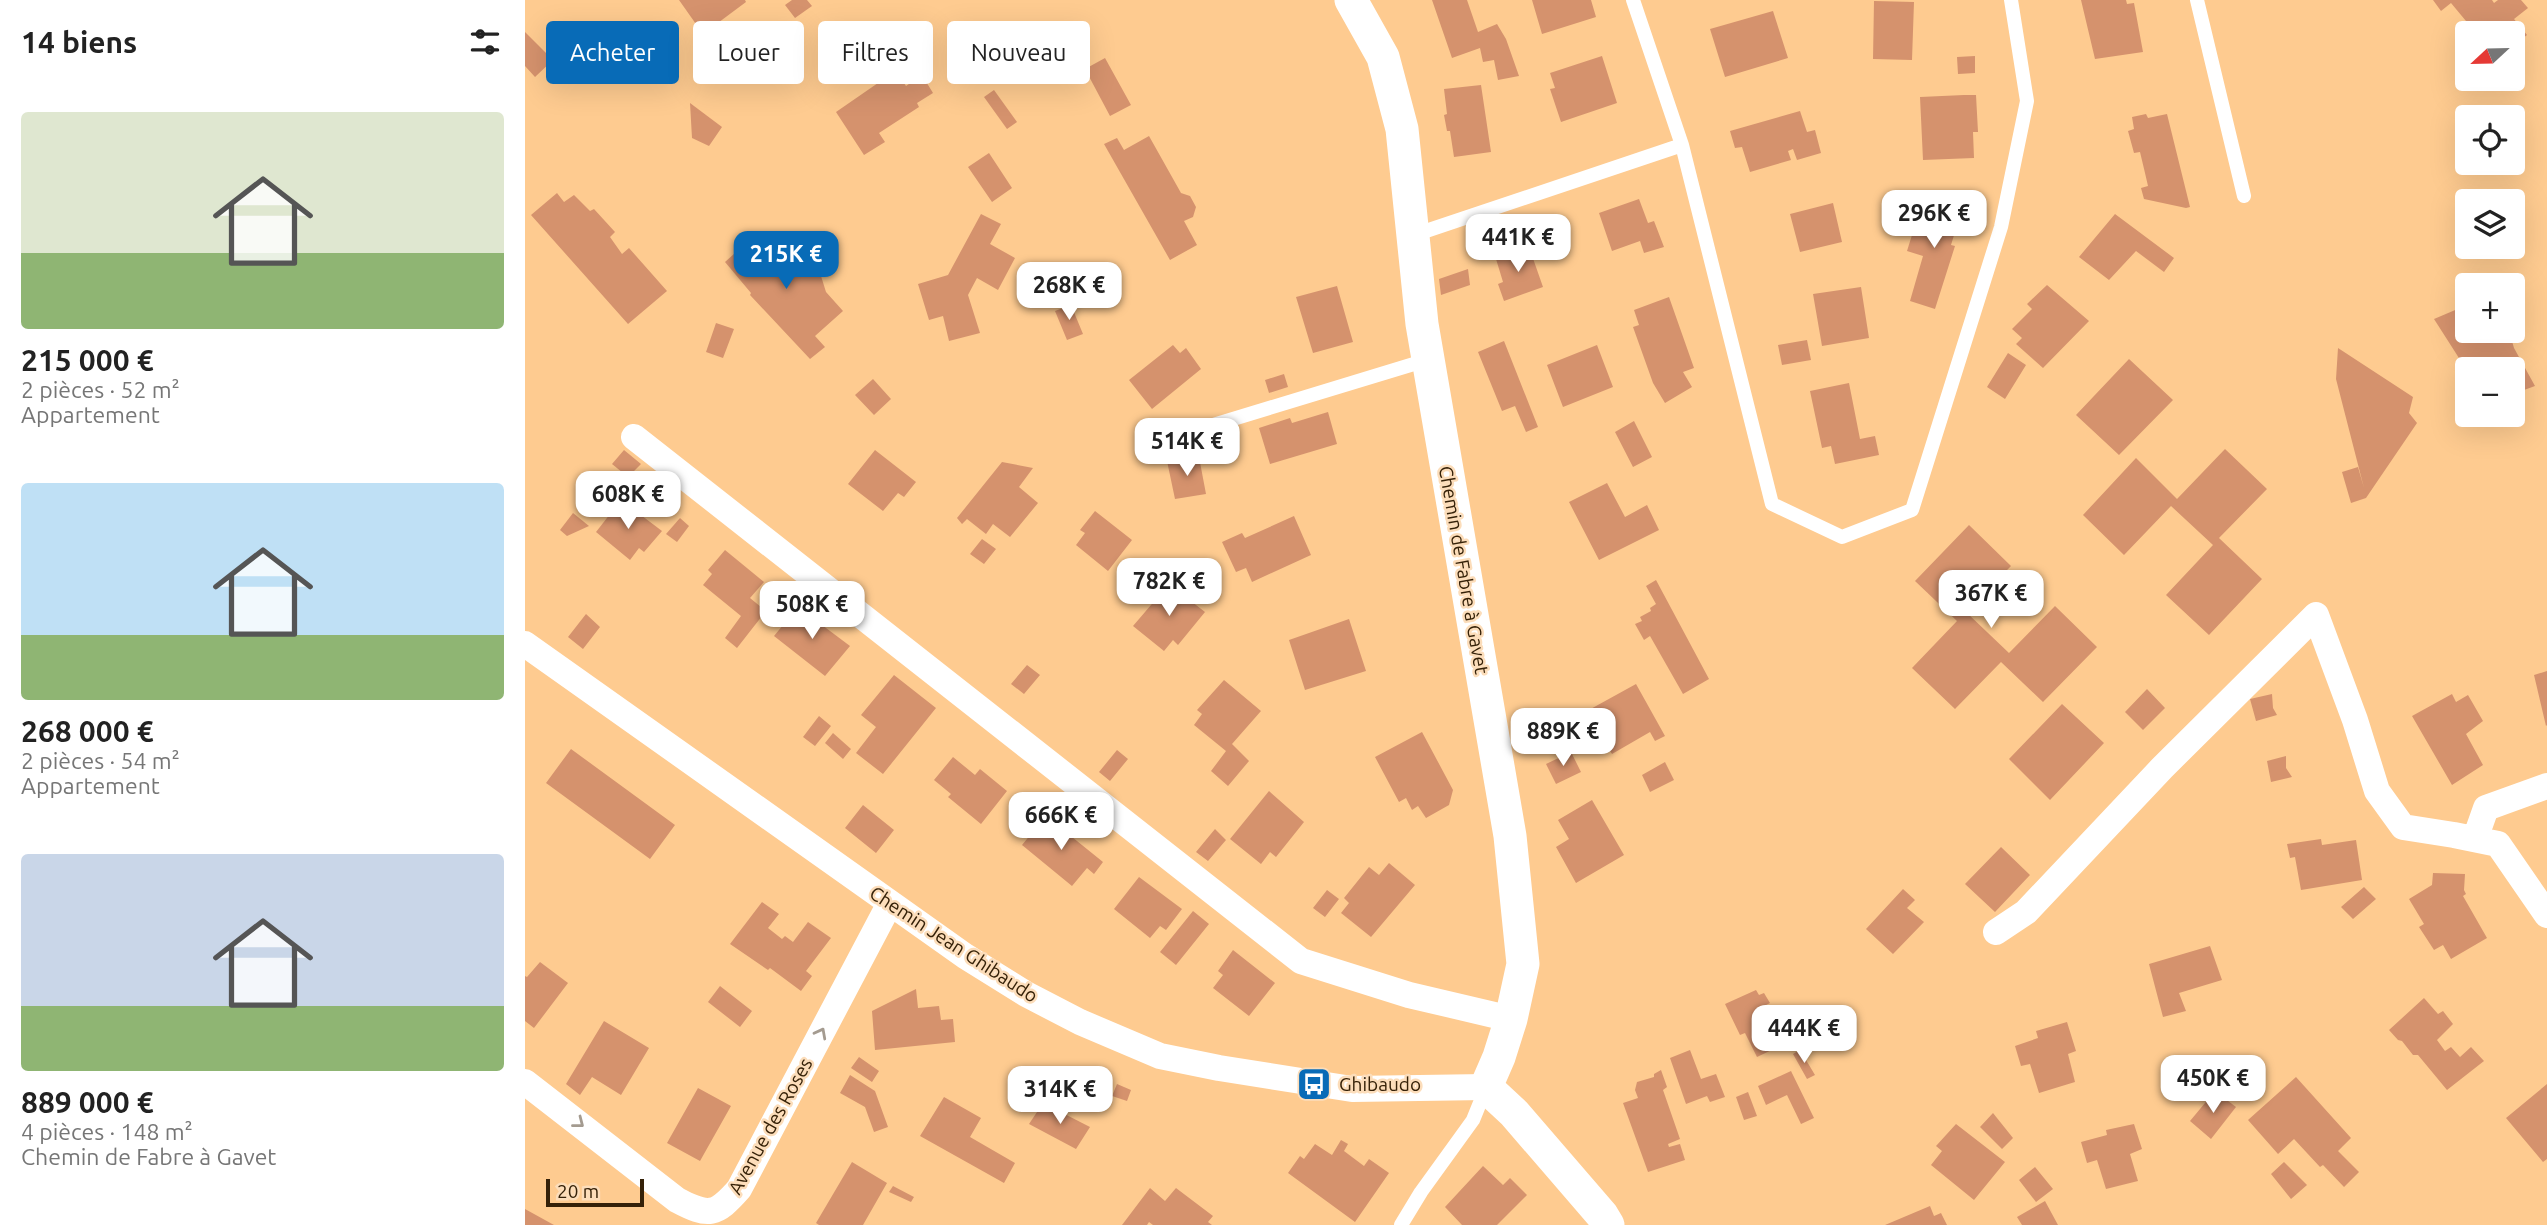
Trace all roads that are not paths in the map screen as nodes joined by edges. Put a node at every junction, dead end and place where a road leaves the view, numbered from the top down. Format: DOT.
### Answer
graph roads {
  1 [pos="1351,0"];
  2 [pos="1633,0"];
  3 [pos="2011,0"];
  4 [pos="2197,0"];
  5 [pos="1682,145"];
  6 [pos="2244,195"];
  7 [pos="1413,235"];
  8 [pos="1427,360"];
  9 [pos="634,437"];
  10 [pos="1153,449"];
  11 [pos="525,644"];
  12 [pos="2547,786"];
  13 [pos="2475,839"];
  14 [pos="890,903"];
  15 [pos="2547,915"];
  16 [pos="1996,932"];
  17 [pos="1511,1019"];
  18 [pos="525,1082"];
  19 [pos="1486,1087"];
  20 [pos="1401,1225"];
  21 [pos="1608,1225"];
  1 -- 7 [label="street, Chemin de Fabre à Gavet"];
  2 -- 5 [label="lane"];
  3 -- 5 [label="lane"];
  4 -- 6 [label="lane"];
  5 -- 7 [label="lane"];
  7 -- 8 [label="street, Chemin de Fabre à Gavet"];
  8 -- 10 [label="lane"];
  8 -- 17 [label="street, Chemin de Fabre à Gavet"];
  9 -- 17 [label="street"];
  11 -- 14 [label="street, Chemin Jean Ghibaudo"];
  12 -- 13 [label="street"];
  13 -- 15 [label="street"];
  13 -- 16 [label="street"];
  18 -- 14 [label="street, Avenue des Roses, one-way"];
  14 -- 19 [label="street, Chemin Jean Ghibaudo"];
  17 -- 19 [label="street, Chemin de Fabre à Gavet"];
  19 -- 20 [label="lane"];
  19 -- 21 [label="street"];
}
